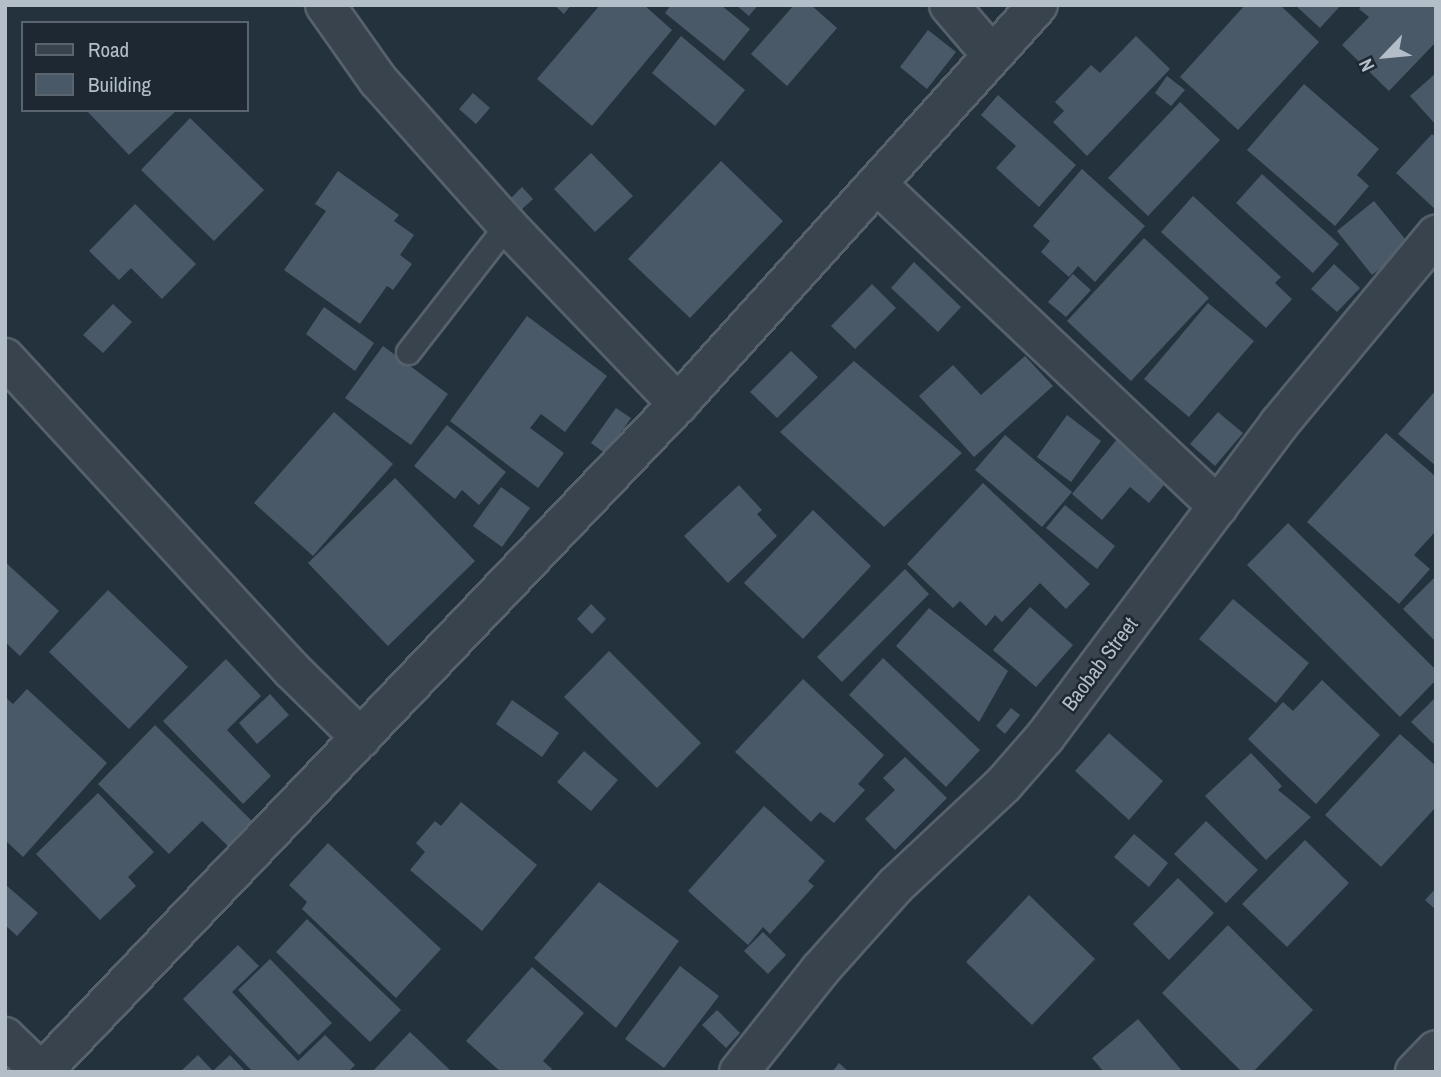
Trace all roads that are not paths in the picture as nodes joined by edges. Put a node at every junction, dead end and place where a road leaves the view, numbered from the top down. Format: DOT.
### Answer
graph roads {
  1 [pos="325,5"];
  2 [pos="949,5"];
  3 [pos="1038,5"];
  4 [pos="991,54"];
  5 [pos="878,185"];
  6 [pos="507,225"];
  7 [pos="1436,235"];
  8 [pos="408,352"];
  9 [pos="5,358"];
  10 [pos="678,404"];
  11 [pos="1218,506"];
  12 [pos="361,738"];
  13 [pos="5,1037"];
  14 [pos="1436,1049"];
  15 [pos="41,1072"];
  16 [pos="738,1072"];
  17 [pos="1415,1072"];
  1 -- 6 [label="street"];
  2 -- 4 [label="street"];
  3 -- 4 [label="street"];
  4 -- 5 [label="street"];
  5 -- 10 [label="street"];
  5 -- 11 [label="street"];
  6 -- 8 [label="lane"];
  6 -- 10 [label="street"];
  7 -- 11 [label="street, Baobab Street"];
  9 -- 12 [label="street"];
  10 -- 12 [label="street"];
  11 -- 16 [label="street, Baobab Street"];
  12 -- 15 [label="street"];
  13 -- 15 [label="street"];
  14 -- 17 [label="street"];
}
